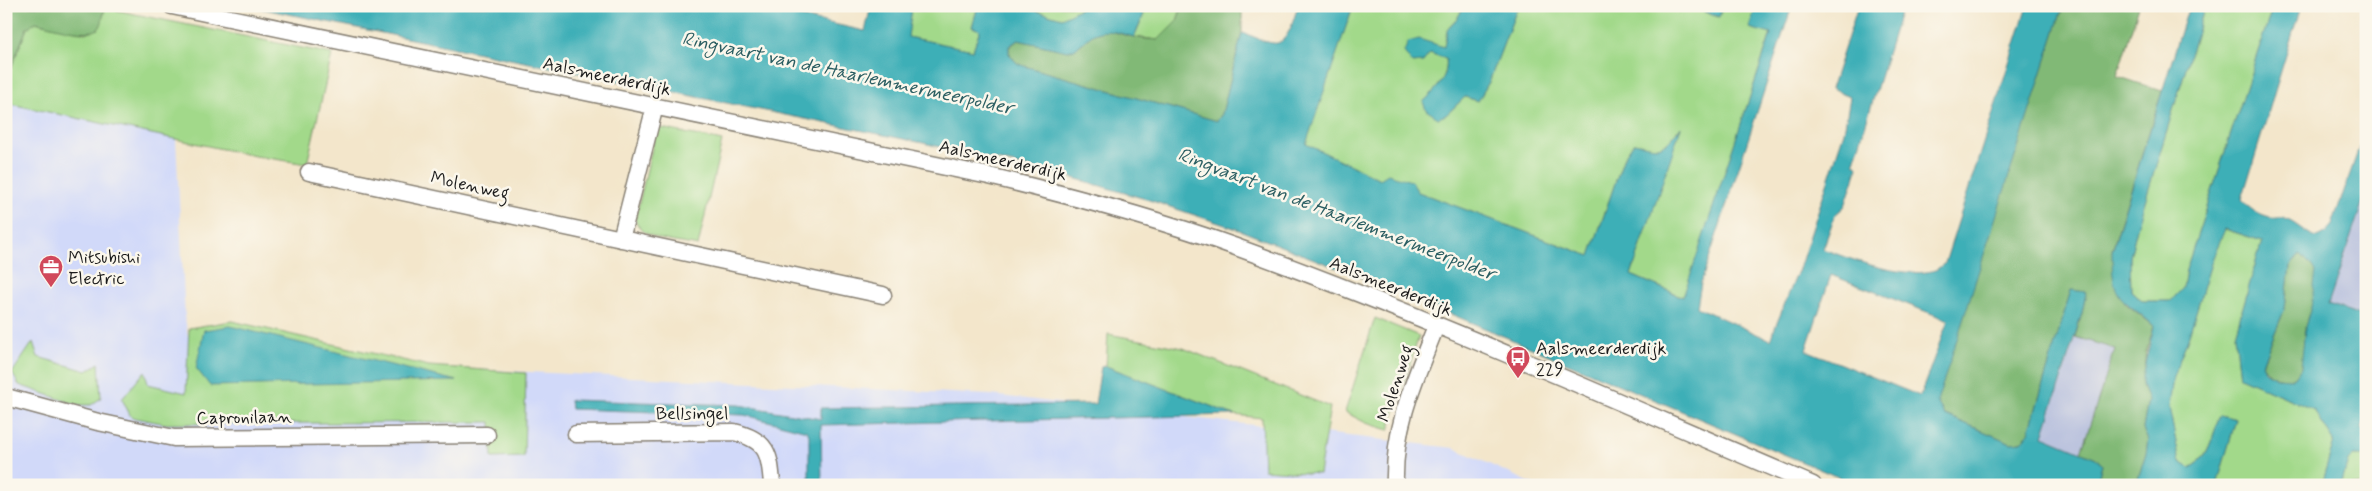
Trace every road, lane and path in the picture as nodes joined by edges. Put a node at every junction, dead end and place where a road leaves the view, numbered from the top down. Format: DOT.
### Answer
graph roads {
  1 [pos="172,6"];
  2 [pos="655,106"];
  3 [pos="309,172"];
  4 [pos="622,239"];
  5 [pos="883,296"];
  6 [pos="1436,326"];
  7 [pos="6,397"];
  8 [pos="576,434"];
  9 [pos="487,435"];
  10 [pos="1786,480"];
  11 [pos="772,485"];
  12 [pos="1395,485"];
  13 [pos="1813,485"];
  1 -- 2 [label="street, Aalsmeerderdijk"];
  2 -- 4 [label="street"];
  2 -- 6 [label="street, Aalsmeerderdijk"];
  3 -- 4 [label="street, Molenweg"];
  4 -- 5 [label="street, Molenweg"];
  6 -- 10 [label="street, Aalsmeerderdijk"];
  6 -- 12 [label="street, Molenweg"];
  7 -- 9 [label="street, Capronilaan"];
  8 -- 11 [label="street, Bellsingel"];
  10 -- 13 [label="street, Aalsmeerderdijk"];
}
